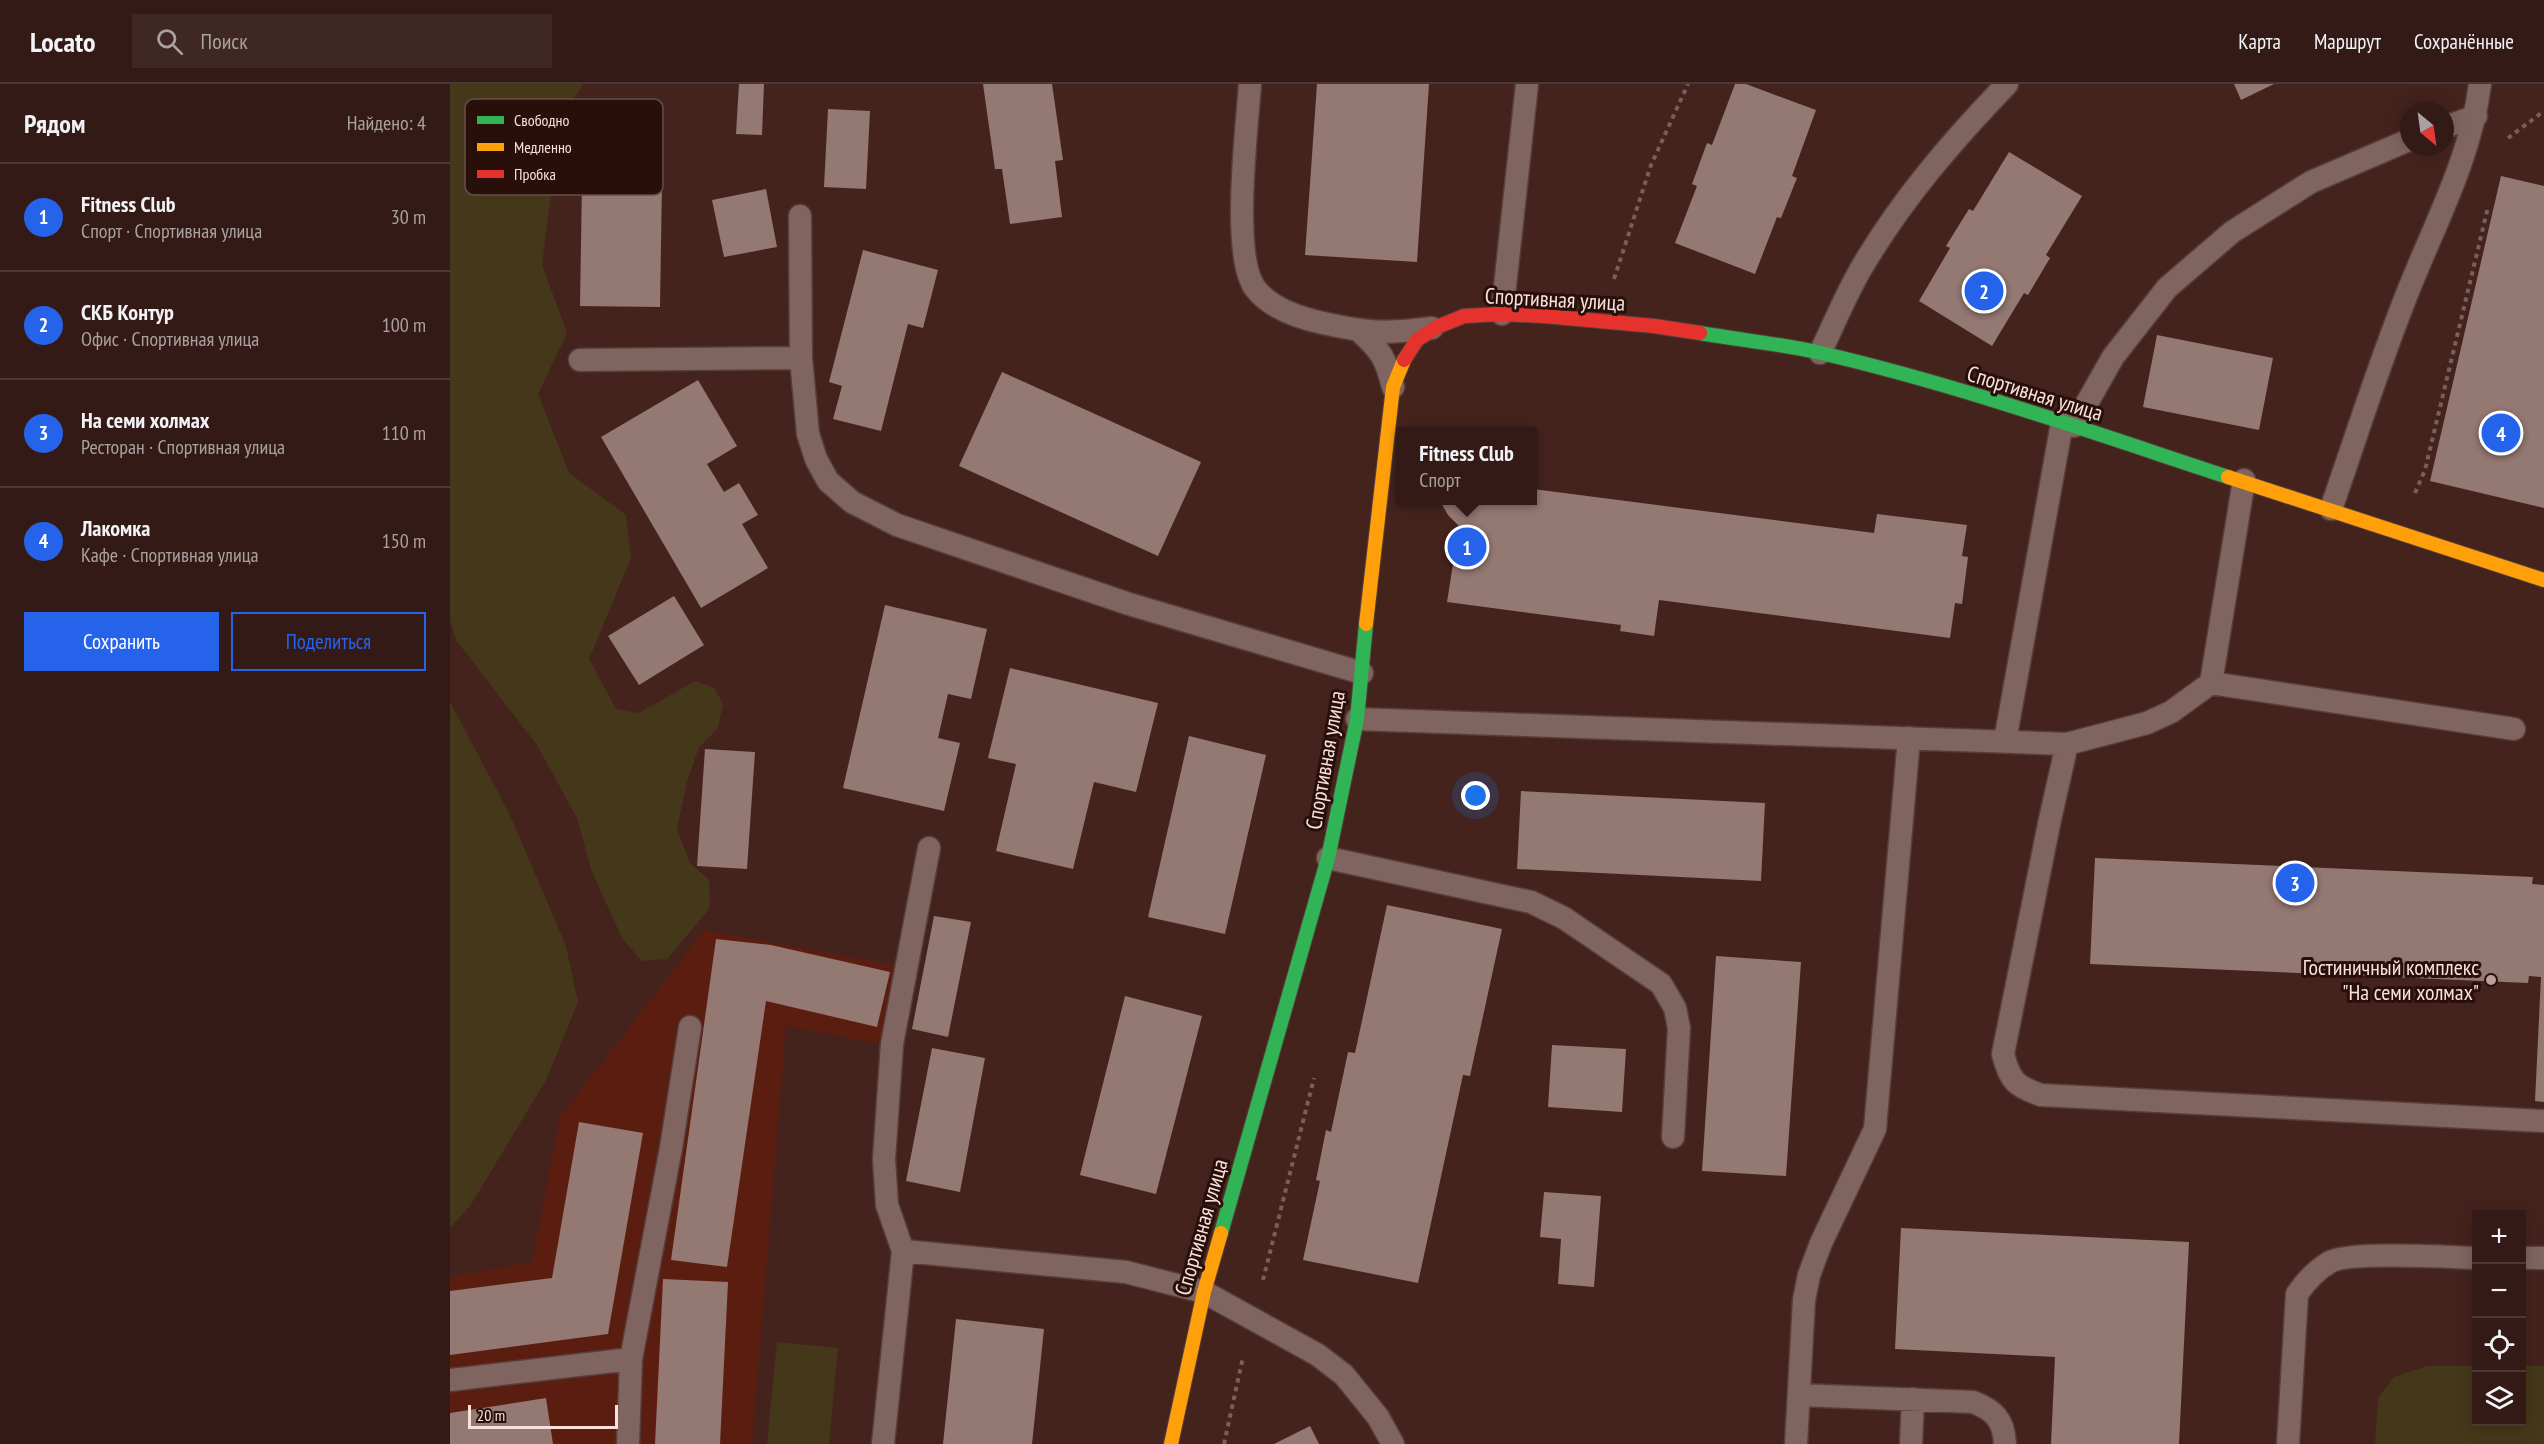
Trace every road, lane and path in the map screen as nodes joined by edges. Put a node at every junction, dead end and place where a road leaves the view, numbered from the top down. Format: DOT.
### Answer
graph roads {
  1 [pos="1250,84"];
  2 [pos="1527,84"];
  3 [pos="1688,84"];
  4 [pos="2007,84"];
  5 [pos="2480,84"];
  6 [pos="2544,111"];
  7 [pos="2476,117"];
  8 [pos="2454,124"];
  9 [pos="2503,141"];
  10 [pos="2400,144"];
  11 [pos="2490,198"];
  12 [pos="800,216"];
  13 [pos="1502,314"];
  14 [pos="1600,320"];
  15 [pos="1437,327"];
  16 [pos="1359,332"];
  17 [pos="1820,353"];
  18 [pos="801,358"];
  19 [pos="580,360"];
  20 [pos="1393,387"];
  21 [pos="2068,424"];
  22 [pos="2244,480"];
  23 [pos="2331,508"];
  24 [pos="2400,531"];
  25 [pos="2544,580"];
  26 [pos="1362,673"];
  27 [pos="2211,683"];
  28 [pos="1357,719"];
  29 [pos="2514,729"];
  30 [pos="1909,738"];
  31 [pos="2005,741"];
  32 [pos="2067,744"];
  33 [pos="929,848"];
  34 [pos="1328,858"];
  35 [pos="690,1027"];
  36 [pos="1316,1067"];
  37 [pos="2544,1121"];
  38 [pos="1673,1137"];
  39 [pos="903,1251"];
  40 [pos="2472,1258"];
  41 [pos="2526,1258"];
  42 [pos="2544,1258"];
  43 [pos="1204,1292"];
  44 [pos="1253,1318"];
  45 [pos="631,1359"];
  46 [pos="450,1380"];
  47 [pos="1799,1395"];
  48 [pos="1913,1399"];
  49 [pos="628,1444"];
  50 [pos="883,1444"];
  51 [pos="1171,1444"];
  52 [pos="1224,1444"];
  53 [pos="1393,1444"];
  54 [pos="1796,1444"];
  55 [pos="1911,1444"];
  56 [pos="2005,1444"];
  57 [pos="2288,1444"];
  1 -- 16 [label="lane"];
  2 -- 13 [label="lane"];
  3 -- 14 [label="path"];
  4 -- 17 [label="lane"];
  5 -- 7 [label="lane"];
  6 -- 9 [label="path"];
  7 -- 8 [label="lane"];
  7 -- 23 [label="lane"];
  10 -- 21 [label="lane"];
  11 -- 24 [label="path"];
  12 -- 18 [label="lane"];
  13 -- 14 [label="street, Спортивная улица"];
  13 -- 15 [label="street, Спортивная улица"];
  14 -- 17 [label="street, Спортивная улица"];
  15 -- 16 [label="lane"];
  15 -- 20 [label="street, Спортивная улица"];
  16 -- 20 [label="lane"];
  17 -- 21 [label="street, Спортивная улица"];
  18 -- 19 [label="lane"];
  18 -- 26 [label="lane"];
  20 -- 26 [label="street, Спортивная улица"];
  21 -- 22 [label="street, Спортивная улица"];
  21 -- 31 [label="lane"];
  22 -- 23 [label="street, Спортивная улица"];
  22 -- 27 [label="lane"];
  23 -- 24 [label="street, Спортивная улица"];
  24 -- 25 [label="street, Спортивная улица"];
  26 -- 28 [label="street, Спортивная улица"];
  27 -- 29 [label="lane"];
  27 -- 32 [label="lane"];
  28 -- 30 [label="lane"];
  28 -- 34 [label="street, Спортивная улица"];
  30 -- 31 [label="lane"];
  30 -- 47 [label="lane"];
  31 -- 32 [label="lane"];
  32 -- 37 [label="lane"];
  33 -- 39 [label="lane"];
  34 -- 38 [label="lane"];
  34 -- 43 [label="street, Спортивная улица"];
  35 -- 45 [label="lane"];
  36 -- 44 [label="path"];
  39 -- 43 [label="lane"];
  39 -- 50 [label="lane"];
  40 -- 57 [label="lane"];
  41 -- 42 [label="lane"];
  43 -- 44 [label="lane"];
  43 -- 51 [label="street, Спортивная улица"];
  44 -- 52 [label="path"];
  44 -- 53 [label="lane"];
  45 -- 46 [label="lane"];
  45 -- 49 [label="lane"];
  47 -- 48 [label="lane"];
  47 -- 54 [label="lane"];
  48 -- 55 [label="lane"];
  48 -- 56 [label="lane"];
}
